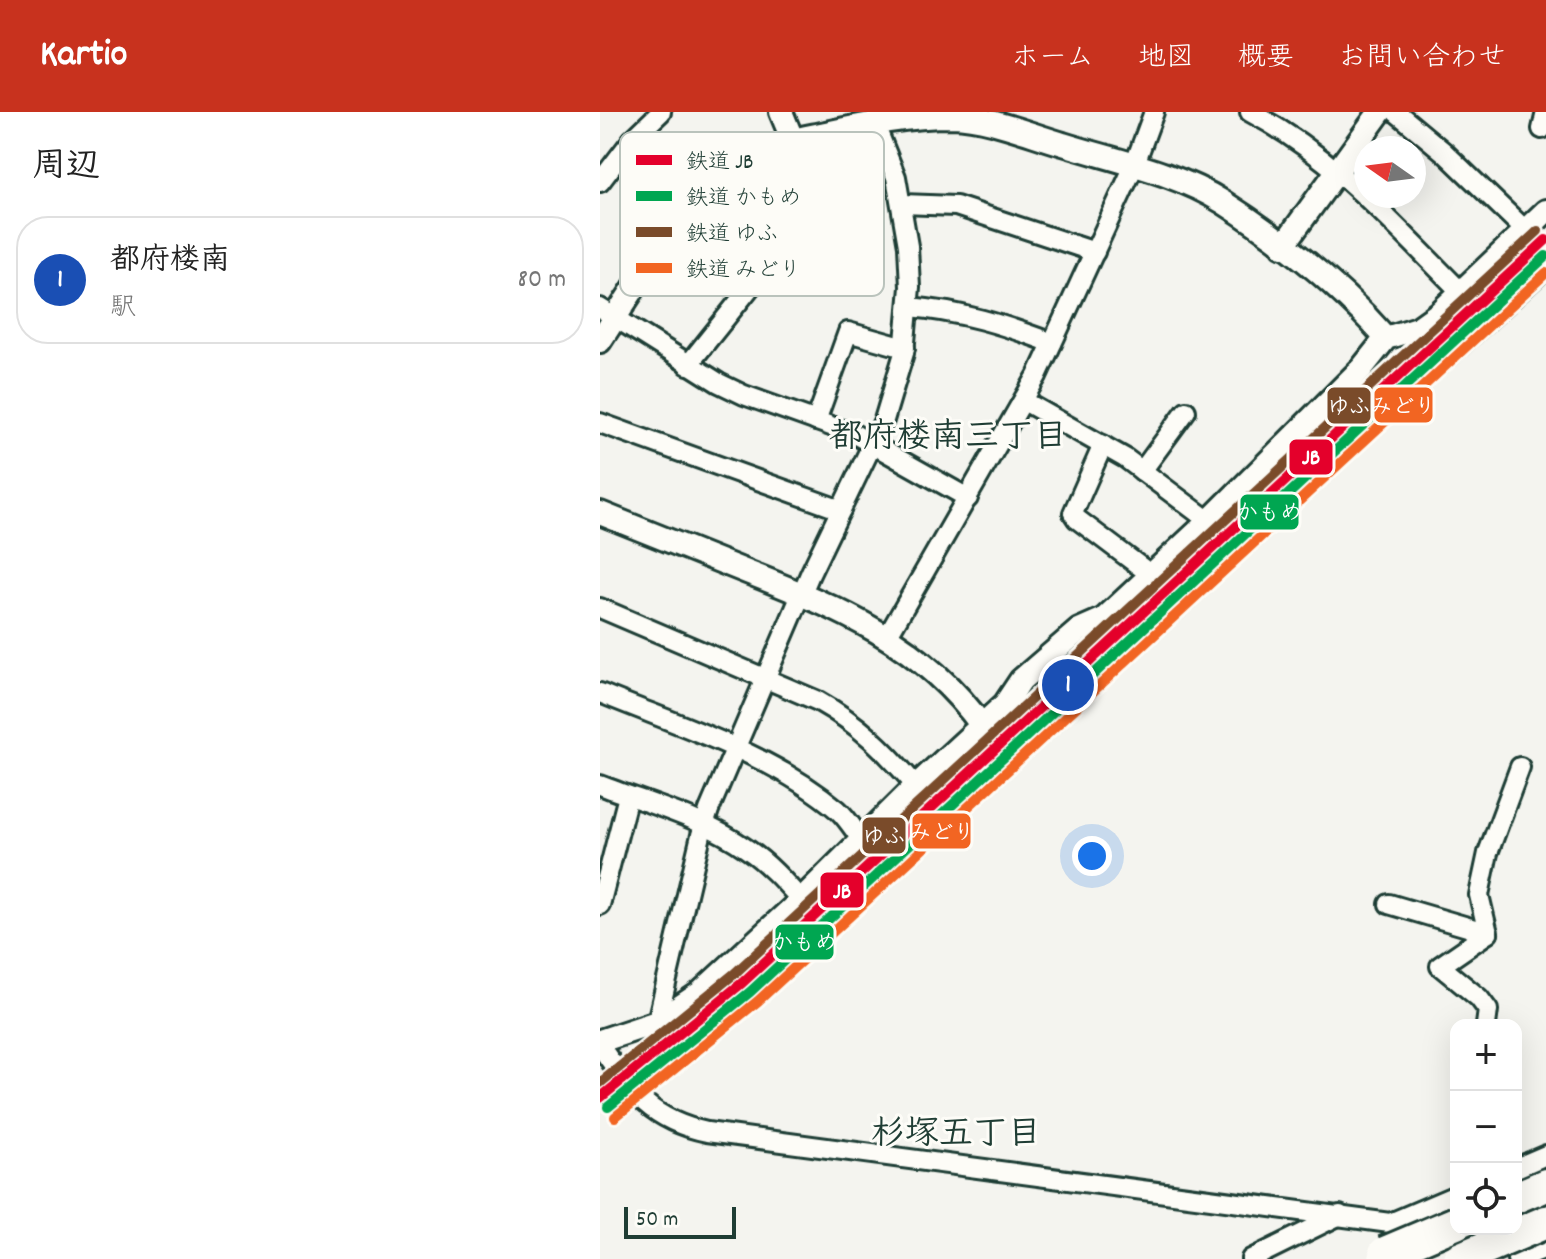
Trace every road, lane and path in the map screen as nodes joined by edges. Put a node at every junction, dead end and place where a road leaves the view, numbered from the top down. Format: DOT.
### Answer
graph roads {
  1 [pos="661,112"];
  2 [pos="781,112"];
  3 [pos="1154,112"];
  4 [pos="1250,112"];
  5 [pos="1380,112"];
  6 [pos="1396,112"];
  7 [pos="954,114"];
  8 [pos="874,122"];
  9 [pos="640,132"];
  10 [pos="789,132"];
  11 [pos="831,132"];
  12 [pos="878,132"];
  13 [pos="884,147"];
  14 [pos="620,156"];
  15 [pos="1134,166"];
  16 [pos="1339,171"];
  17 [pos="600,182"];
  18 [pos="902,204"];
  19 [pos="1546,211"];
  20 [pos="1525,230"];
  21 [pos="1283,246"];
  22 [pos="1095,252"];
  23 [pos="1546,268"];
  24 [pos="1460,291"];
  25 [pos="623,296"];
  26 [pos="742,296"];
  27 [pos="909,307"];
  28 [pos="608,314"];
  29 [pos="1386,338"];
  30 [pos="600,341"];
  31 [pos="1052,343"];
  32 [pos="905,348"];
  33 [pos="688,365"];
  34 [pos="1407,395"];
  35 [pos="1024,401"];
  36 [pos="1186,411"];
  37 [pos="816,421"];
  38 [pos="600,423"];
  39 [pos="872,444"];
  40 [pos="1103,445"];
  41 [pos="1142,471"];
  42 [pos="968,498"];
  43 [pos="841,510"];
  44 [pos="600,513"];
  45 [pos="1209,521"];
  46 [pos="1150,574"];
  47 [pos="802,594"];
  48 [pos="600,608"];
  49 [pos="887,637"];
  50 [pos="766,678"];
  51 [pos="600,693"];
  52 [pos="982,726"];
  53 [pos="735,749"];
  54 [pos="1520,767"];
  55 [pos="600,785"];
  56 [pos="916,786"];
  57 [pos="628,796"];
  58 [pos="704,825"];
  59 [pos="861,839"];
  60 [pos="801,900"];
  61 [pos="1389,904"];
  62 [pos="600,905"];
  63 [pos="1488,933"];
  64 [pos="1487,1019"];
  65 [pos="657,1022"];
  66 [pos="600,1044"];
  67 [pos="1546,1155"];
  68 [pos="1522,1165"];
  69 [pos="1546,1185"];
  70 [pos="1522,1195"];
  71 [pos="1450,1198"];
  72 [pos="1425,1208"];
  73 [pos="1546,1209"];
  74 [pos="1340,1215"];
  75 [pos="1546,1222"];
  76 [pos="1450,1226"];
  77 [pos="1546,1248"];
  78 [pos="1378,1256"];
  79 [pos="1251,1259"];
  80 [pos="1430,1259"];
  81 [pos="1459,1259"];
  82 [pos="1502,1259"];
  83 [pos="1517,1259"];
  1 -- 9 [label="street"];
  2 -- 10 [label="street"];
  3 -- 15 [label="street"];
  4 -- 16 [label="street"];
  5 -- 16 [label="street"];
  6 -- 20 [label="street"];
  7 -- 8 [label="street"];
  7 -- 15 [label="street"];
  8 -- 11 [label="street"];
  8 -- 12 [label="street"];
  13 -- 18 [label="street"];
  14 -- 17 [label="street"];
  15 -- 21 [label="street"];
  15 -- 22 [label="street"];
  16 -- 21 [label="street"];
  16 -- 24 [label="street"];
  18 -- 22 [label="street"];
  18 -- 27 [label="street"];
  19 -- 20 [label="street"];
  20 -- 24 [label="street"];
  21 -- 29 [label="street"];
  22 -- 31 [label="street"];
  23 -- 34 [label="street"];
  24 -- 29 [label="street"];
  25 -- 28 [label="street"];
  26 -- 33 [label="street"];
  27 -- 31 [label="street"];
  27 -- 32 [label="street"];
  28 -- 30 [label="street"];
  28 -- 33 [label="street"];
  29 -- 45 [label="street"];
  31 -- 35 [label="street"];
  32 -- 37 [label="street"];
  32 -- 39 [label="street"];
  33 -- 37 [label="street"];
  35 -- 40 [label="street"];
  35 -- 42 [label="street"];
  36 -- 41 [label="street"];
  37 -- 39 [label="street"];
  38 -- 43 [label="street"];
  39 -- 42 [label="street"];
  39 -- 43 [label="street"];
  40 -- 41 [label="street"];
  40 -- 46 [label="street"];
  41 -- 45 [label="street"];
  42 -- 49 [label="street"];
  43 -- 47 [label="street"];
  44 -- 47 [label="street"];
  45 -- 46 [label="street"];
  46 -- 52 [label="street"];
  47 -- 49 [label="street"];
  47 -- 50 [label="street"];
  48 -- 50 [label="street"];
  49 -- 52 [label="street"];
  50 -- 53 [label="street"];
  50 -- 56 [label="street"];
  51 -- 53 [label="street"];
  52 -- 56 [label="street"];
  53 -- 58 [label="street"];
  53 -- 59 [label="street"];
  54 -- 63 [label="street"];
  55 -- 57 [label="street"];
  56 -- 59 [label="street"];
  57 -- 58 [label="street"];
  57 -- 62 [label="street"];
  58 -- 60 [label="street"];
  58 -- 65 [label="street"];
  59 -- 60 [label="street"];
  60 -- 65 [label="street"];
  61 -- 63 [label="street"];
  63 -- 64 [label="street"];
  65 -- 66 [label="street"];
  66 -- 74 [label="street"];
  67 -- 68 [label="street"];
  69 -- 70 [label="highway"];
  71 -- 72 [label="street"];
  72 -- 74 [label="street"];
  72 -- 80 [label="street"];
  73 -- 82 [label="street"];
  74 -- 79 [label="street"];
  75 -- 81 [label="highway, bridge"];
  76 -- 78 [label="highway, bridge"];
  77 -- 83 [label="street"];
}
